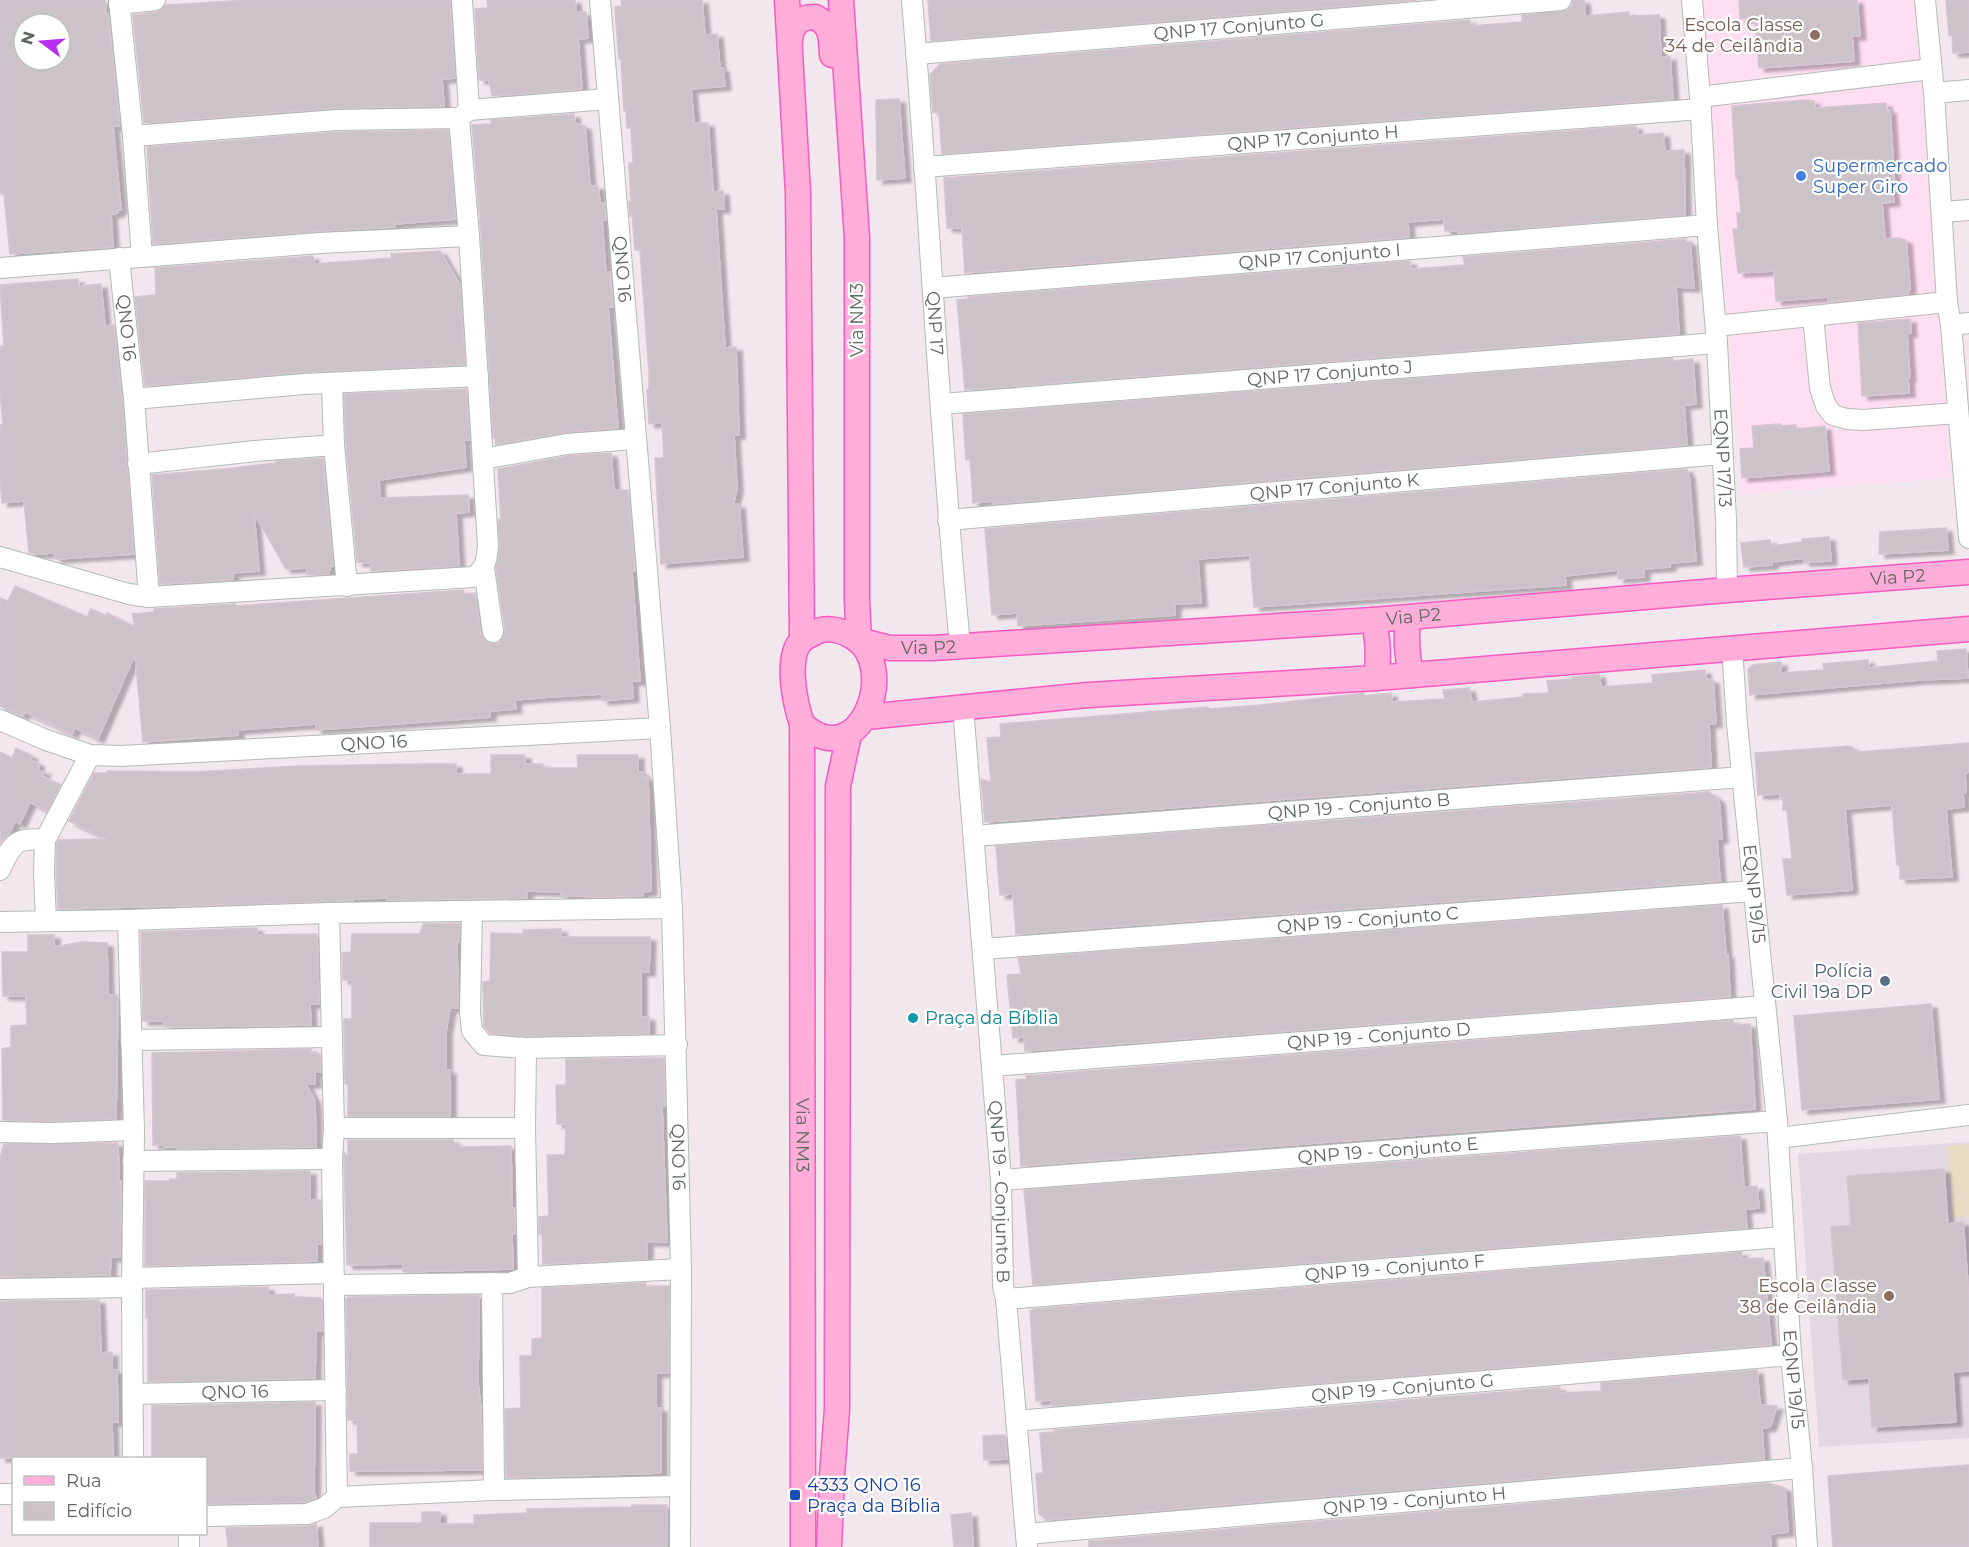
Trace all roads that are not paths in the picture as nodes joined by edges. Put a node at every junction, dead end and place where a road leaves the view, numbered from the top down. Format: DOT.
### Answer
graph roads {
  1 [pos="155,0"];
  2 [pos="462,0"];
  3 [pos="600,0"];
  4 [pos="787,0"];
  5 [pos="842,0"];
  6 [pos="912,0"];
  7 [pos="1561,0"];
  8 [pos="1692,0"];
  9 [pos="1925,0"];
  10 [pos="119,2"];
  11 [pos="790,41"];
  12 [pos="916,54"];
  13 [pos="1931,69"];
  14 [pos="1969,90"];
  15 [pos="1934,93"];
  16 [pos="608,99"];
  17 [pos="1700,103"];
  18 [pos="464,114"];
  19 [pos="133,136"];
  20 [pos="924,168"];
  21 [pos="1969,210"];
  22 [pos="1942,212"];
  23 [pos="1707,225"];
  24 [pos="469,236"];
  25 [pos="857,238"];
  26 [pos="142,257"];
  27 [pos="118,258"];
  28 [pos="0,268"];
  29 [pos="933,288"];
  30 [pos="1947,302"];
  31 [pos="1813,316"];
  32 [pos="1960,324"];
  33 [pos="1717,334"];
  34 [pos="478,376"];
  35 [pos="332,383"];
  36 [pos="134,399"];
  37 [pos="941,404"];
  38 [pos="1958,413"];
  39 [pos="1965,438"];
  40 [pos="635,440"];
  41 [pos="334,445"];
  42 [pos="1722,454"];
  43 [pos="483,459"];
  44 [pos="138,464"];
  45 [pos="948,520"];
  46 [pos="1969,538"];
  47 [pos="0,557"];
  48 [pos="484,568"];
  49 [pos="1969,572"];
  50 [pos="347,586"];
  51 [pos="1727,590"];
  52 [pos="149,597"];
  53 [pos="1408,618"];
  54 [pos="1373,620"];
  55 [pos="1969,629"];
  56 [pos="493,632"];
  57 [pos="802,640"];
  58 [pos="859,640"];
  59 [pos="960,645"];
  60 [pos="1732,647"];
  61 [pos="1412,675"];
  62 [pos="1376,678"];
  63 [pos="963,707"];
  64 [pos="866,717"];
  65 [pos="0,720"];
  66 [pos="802,724"];
  67 [pos="660,728"];
  68 [pos="849,735"];
  69 [pos="90,755"];
  70 [pos="1742,777"];
  71 [pos="974,836"];
  72 [pos="45,840"];
  73 [pos="0,870"];
  74 [pos="1753,891"];
  75 [pos="672,909"];
  76 [pos="472,911"];
  77 [pos="329,913"];
  78 [pos="128,920"];
  79 [pos="46,921"];
  80 [pos="0,922"];
  81 [pos="983,949"];
  82 [pos="1765,1006"];
  83 [pos="332,1037"];
  84 [pos="131,1040"];
  85 [pos="677,1045"];
  86 [pos="526,1048"];
  87 [pos="993,1066"];
  88 [pos="1969,1115"];
  89 [pos="334,1128"];
  90 [pos="525,1128"];
  91 [pos="1777,1129"];
  92 [pos="134,1130"];
  93 [pos="0,1132"];
  94 [pos="332,1160"];
  95 [pos="133,1161"];
  96 [pos="1001,1180"];
  97 [pos="1783,1238"];
  98 [pos="681,1269"];
  99 [pos="528,1277"];
  100 [pos="333,1279"];
  101 [pos="132,1283"];
  102 [pos="492,1283"];
  103 [pos="0,1289"];
  104 [pos="1006,1299"];
  105 [pos="1791,1354"];
  106 [pos="336,1390"];
  107 [pos="133,1394"];
  108 [pos="1016,1421"];
  109 [pos="133,1457"];
  110 [pos="1802,1468"];
  111 [pos="680,1486"];
  112 [pos="494,1490"];
  113 [pos="337,1497"];
  114 [pos="207,1516"];
  115 [pos="1027,1541"];
  116 [pos="680,1547"];
  117 [pos="804,1547"];
  118 [pos="829,1547"];
  119 [pos="1807,1547"];
  1 -- 10 [label="street"];
  2 -- 18 [label="street"];
  3 -- 16 [label="street, QNO 16"];
  4 -- 11 [label="main road"];
  5 -- 25 [label="main road, Via NM3"];
  6 -- 12 [label="street, QNP 17"];
  7 -- 12 [label="street, QNP 17 Conjunto G"];
  8 -- 17 [label="street, EQNP 17/13"];
  9 -- 13 [label="street"];
  10 -- 19 [label="street"];
  11 -- 25 [label="main road"];
  11 -- 57 [label="main road"];
  12 -- 20 [label="street, QNP 17"];
  13 -- 15 [label="street"];
  13 -- 17 [label="street"];
  14 -- 15 [label="street"];
  15 -- 22 [label="street"];
  16 -- 18 [label="street"];
  16 -- 40 [label="street, QNO 16"];
  17 -- 20 [label="street, QNP 17 Conjunto H"];
  17 -- 23 [label="street, EQNP 17/13"];
  18 -- 19 [label="street"];
  18 -- 24 [label="street"];
  19 -- 26 [label="street"];
  20 -- 29 [label="street, QNP 17"];
  21 -- 22 [label="street"];
  22 -- 30 [label="street"];
  23 -- 29 [label="street, QNP 17 Conjunto I"];
  23 -- 33 [label="street, EQNP 17/13"];
  24 -- 26 [label="street"];
  24 -- 34 [label="street"];
  25 -- 58 [label="main road, Via NM3"];
  26 -- 27 [label="street"];
  27 -- 28 [label="street"];
  27 -- 36 [label="street, QNO 16"];
  29 -- 37 [label="street, QNP 17"];
  30 -- 31 [label="street"];
  30 -- 32 [label="street"];
  31 -- 33 [label="street"];
  31 -- 38 [label="street"];
  32 -- 38 [label="street"];
  33 -- 37 [label="street, QNP 17 Conjunto J"];
  33 -- 42 [label="street, EQNP 17/13"];
  34 -- 35 [label="street"];
  34 -- 43 [label="street"];
  35 -- 36 [label="street"];
  35 -- 41 [label="street"];
  36 -- 44 [label="street, QNO 16"];
  37 -- 45 [label="street, QNP 17"];
  38 -- 39 [label="street"];
  39 -- 46 [label="street"];
  40 -- 43 [label="street"];
  40 -- 67 [label="street, QNO 16"];
  41 -- 44 [label="street"];
  41 -- 50 [label="street"];
  42 -- 45 [label="street, QNP 17 Conjunto K"];
  42 -- 51 [label="street, EQNP 17/13"];
  43 -- 48 [label="street"];
  44 -- 52 [label="street, QNO 16"];
  45 -- 59 [label="street, QNP 17"];
  47 -- 52 [label="street"];
  48 -- 50 [label="street"];
  48 -- 56 [label="street"];
  49 -- 51 [label="main road, Via P2"];
  50 -- 52 [label="street"];
  51 -- 53 [label="main road, Via P2"];
  53 -- 54 [label="main road, Via P2"];
  53 -- 61 [label="main road"];
  54 -- 59 [label="main road, Via P2"];
  54 -- 62 [label="main road"];
  55 -- 60 [label="main road"];
  57 -- 58 [label="main road"];
  57 -- 66 [label="main road"];
  58 -- 59 [label="main road, Via P2"];
  58 -- 64 [label="main road"];
  60 -- 61 [label="main road"];
  60 -- 70 [label="street, EQNP 19/15"];
  61 -- 62 [label="main road"];
  62 -- 63 [label="main road"];
  63 -- 64 [label="main road"];
  63 -- 71 [label="street, QNP 19 - Conjunto B"];
  64 -- 68 [label="main road"];
  65 -- 69 [label="street, QNO 16"];
  66 -- 68 [label="main road"];
  66 -- 117 [label="main road, Via NM3"];
  67 -- 69 [label="street, QNO 16"];
  67 -- 75 [label="street, QNO 16"];
  68 -- 118 [label="main road, Via NM3"];
  69 -- 72 [label="street"];
  70 -- 71 [label="street, QNP 19 - Conjunto B"];
  70 -- 74 [label="street, EQNP 19/15"];
  71 -- 81 [label="street, QNP 19 - Conjunto B"];
  72 -- 73 [label="street"];
  72 -- 79 [label="street"];
  74 -- 81 [label="street, QNP 19 - Conjunto C"];
  74 -- 82 [label="street, EQNP 19/15"];
  75 -- 76 [label="street"];
  75 -- 85 [label="street, QNO 16"];
  76 -- 77 [label="street"];
  76 -- 86 [label="street"];
  77 -- 78 [label="street"];
  77 -- 83 [label="street"];
  78 -- 79 [label="street"];
  78 -- 84 [label="street"];
  79 -- 80 [label="street"];
  81 -- 87 [label="street, QNP 19 - Conjunto B"];
  82 -- 87 [label="street, QNP 19 - Conjunto D"];
  82 -- 91 [label="street, EQNP 19/15"];
  83 -- 84 [label="street"];
  83 -- 89 [label="street"];
  84 -- 92 [label="street"];
  85 -- 86 [label="street"];
  85 -- 98 [label="street, QNO 16"];
  86 -- 90 [label="street"];
  87 -- 96 [label="street, QNP 19 - Conjunto B"];
  88 -- 91 [label="street"];
  89 -- 90 [label="street"];
  89 -- 94 [label="street"];
  90 -- 99 [label="street"];
  91 -- 96 [label="street, QNP 19 - Conjunto E"];
  91 -- 97 [label="street, EQNP 19/15"];
  92 -- 93 [label="street"];
  92 -- 95 [label="street"];
  94 -- 95 [label="street"];
  94 -- 100 [label="street"];
  95 -- 101 [label="street"];
  96 -- 104 [label="street, QNP 19 - Conjunto B"];
  97 -- 104 [label="street, QNP 19 - Conjunto F"];
  97 -- 105 [label="street, EQNP 19/15"];
  98 -- 99 [label="street"];
  98 -- 111 [label="street, QNO 16"];
  99 -- 102 [label="street"];
  100 -- 101 [label="street"];
  100 -- 102 [label="street"];
  100 -- 106 [label="street"];
  101 -- 103 [label="street"];
  101 -- 107 [label="street"];
  102 -- 112 [label="street"];
  104 -- 108 [label="street, QNP 19 - Conjunto B"];
  105 -- 108 [label="street, QNP 19 - Conjunto G"];
  105 -- 110 [label="street, EQNP 19/15"];
  106 -- 107 [label="street, QNO 16"];
  106 -- 113 [label="street"];
  107 -- 109 [label="street"];
  108 -- 115 [label="street, QNP 19 - Conjunto B"];
  110 -- 115 [label="street, QNP 19 - Conjunto H"];
  110 -- 119 [label="street, EQNP 19/15"];
  111 -- 112 [label="street"];
  111 -- 116 [label="street, QNO 16"];
  112 -- 113 [label="street"];
  113 -- 114 [label="street"];
}
